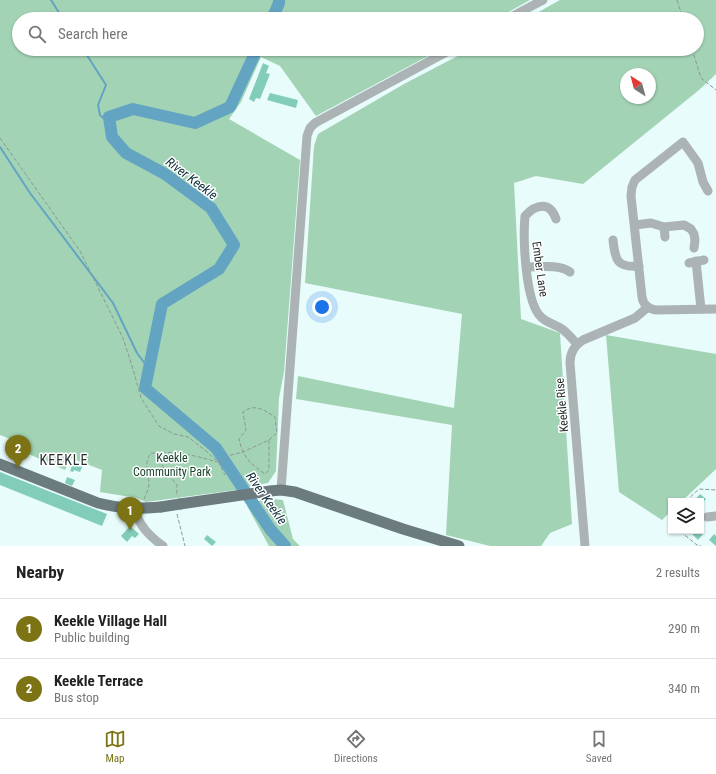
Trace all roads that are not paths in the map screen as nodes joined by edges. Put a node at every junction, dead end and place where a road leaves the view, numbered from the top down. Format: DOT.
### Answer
graph roads {
  1 [pos="542,0"];
  2 [pos="520,12"];
  3 [pos="439,56"];
  4 [pos="708,191"];
  5 [pos="556,219"];
  6 [pos="635,225"];
  7 [pos="664,227"];
  8 [pos="665,237"];
  9 [pos="613,240"];
  10 [pos="694,248"];
  11 [pos="696,261"];
  12 [pos="638,266"];
  13 [pos="527,267"];
  14 [pos="570,272"];
  15 [pos="648,307"];
  16 [pos="701,309"];
  17 [pos="716,309"];
  18 [pos="577,344"];
  19 [pos="0,464"];
  20 [pos="281,490"];
  21 [pos="139,509"];
  22 [pos="163,546"];
  23 [pos="459,546"];
  24 [pos="585,546"];
  1 -- 2 [label="street"];
  3 -- 20 [label="street"];
  4 -- 6 [label="street"];
  5 -- 13 [label="street, Ember Lane"];
  6 -- 7 [label="street"];
  6 -- 12 [label="street"];
  7 -- 8 [label="street"];
  7 -- 10 [label="street"];
  9 -- 12 [label="street"];
  11 -- 16 [label="street"];
  12 -- 15 [label="street"];
  13 -- 14 [label="street"];
  13 -- 18 [label="street, Ember Lane"];
  15 -- 16 [label="street"];
  15 -- 18 [label="street"];
  16 -- 17 [label="street"];
  18 -- 24 [label="street, Keekle Rise"];
  19 -- 21 [label="main road"];
  20 -- 21 [label="main road, bridge"];
  20 -- 23 [label="main road"];
  21 -- 22 [label="street"];
}
